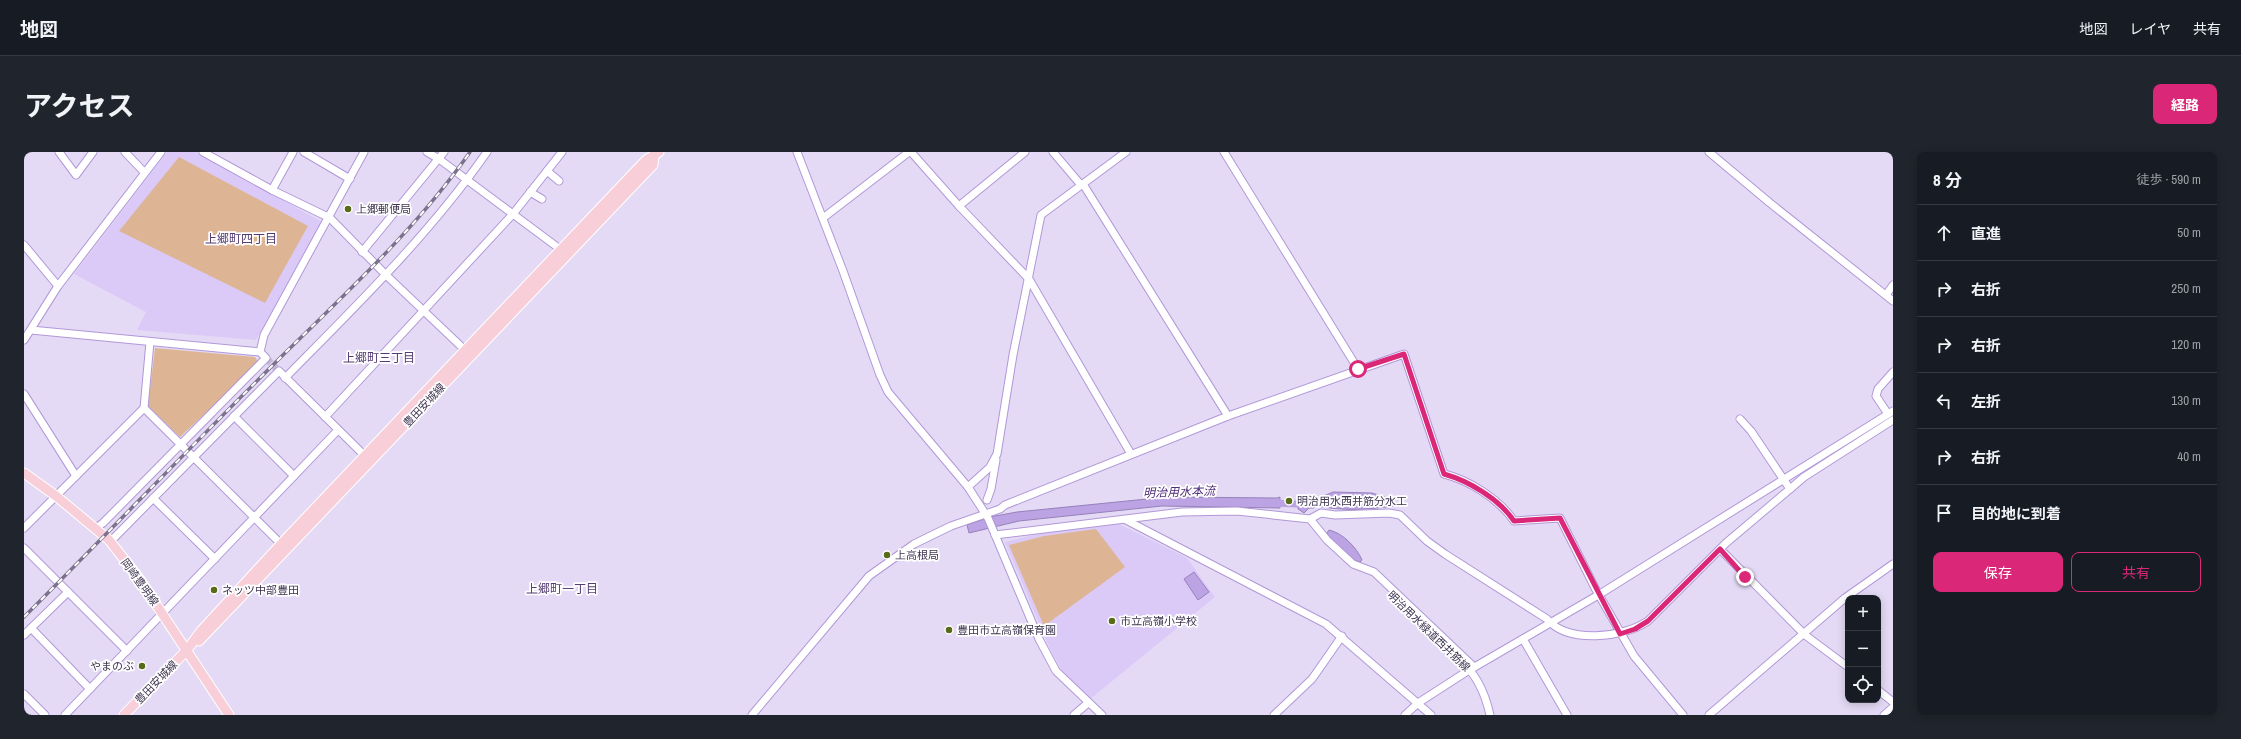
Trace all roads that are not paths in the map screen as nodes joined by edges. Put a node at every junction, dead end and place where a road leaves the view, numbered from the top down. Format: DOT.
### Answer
graph roads {
  1 [pos="59,152"];
  2 [pos="93,152"];
  3 [pos="125,152"];
  4 [pos="161,152"];
  5 [pos="203,152"];
  6 [pos="293,152"];
  7 [pos="304,152"];
  8 [pos="364,152"];
  9 [pos="427,152"];
  10 [pos="444,152"];
  11 [pos="487,152"];
  12 [pos="562,152"];
  13 [pos="797,152"];
  14 [pos="910,152"];
  15 [pos="1025,152"];
  16 [pos="1053,152"];
  17 [pos="1126,152"];
  18 [pos="1224,152"];
  19 [pos="1710,152"];
  20 [pos="653,154"];
  21 [pos="439,159"];
  22 [pos="547,170"];
  23 [pos="144,172"];
  24 [pos="350,179"];
  25 [pos="467,180"];
  26 [pos="559,181"];
  27 [pos="1082,184"];
  28 [pos="272,190"];
  29 [pos="530,192"];
  30 [pos="542,199"];
  31 [pos="959,206"];
  32 [pos="513,214"];
  33 [pos="330,218"];
  34 [pos="823,218"];
  35 [pos="24,245"];
  36 [pos="362,252"];
  37 [pos="564,252"];
  38 [pos="386,275"];
  39 [pos="1029,280"];
  40 [pos="1893,285"];
  41 [pos="58,286"];
  42 [pos="1886,295"];
  43 [pos="1893,301"];
  44 [pos="423,311"];
  45 [pos="31,330"];
  46 [pos="24,340"];
  47 [pos="150,342"];
  48 [pos="260,352"];
  49 [pos="468,353"];
  50 [pos="1358,369"];
  51 [pos="1893,372"];
  52 [pos="285,378"];
  53 [pos="24,394"];
  54 [pos="144,408"];
  55 [pos="1891,415"];
  56 [pos="234,416"];
  57 [pos="1228,416"];
  58 [pos="325,417"];
  59 [pos="1740,419"];
  60 [pos="338,430"];
  61 [pos="180,444"];
  62 [pos="997,454"];
  63 [pos="1131,454"];
  64 [pos="194,457"];
  65 [pos="368,459"];
  66 [pos="24,473"];
  67 [pos="76,476"];
  68 [pos="294,476"];
  69 [pos="1782,480"];
  70 [pos="968,487"];
  71 [pos="1790,489"];
  72 [pos="56,496"];
  73 [pos="153,498"];
  74 [pos="987,500"];
  75 [pos="987,516"];
  76 [pos="256,517"];
  77 [pos="1310,519"];
  78 [pos="1125,520"];
  79 [pos="24,528"];
  80 [pos="96,528"];
  81 [pos="995,535"];
  82 [pos="110,542"];
  83 [pos="284,547"];
  84 [pos="24,548"];
  85 [pos="1720,549"];
  86 [pos="215,559"];
  87 [pos="1893,564"];
  88 [pos="68,592"];
  89 [pos="1600,594"];
  90 [pos="163,613"];
  91 [pos="1551,623"];
  92 [pos="31,628"];
  93 [pos="1620,634"];
  94 [pos="24,635"];
  95 [pos="1805,635"];
  96 [pos="1342,636"];
  97 [pos="1523,639"];
  98 [pos="187,650"];
  99 [pos="127,651"];
  100 [pos="1845,665"];
  101 [pos="1472,668"];
  102 [pos="90,689"];
  103 [pos="1881,692"];
  104 [pos="24,694"];
  105 [pos="1893,702"];
  106 [pos="1088,703"];
  107 [pos="1418,703"];
  108 [pos="1893,707"];
  109 [pos="45,715"];
  110 [pos="65,715"];
  111 [pos="124,715"];
  112 [pos="229,715"];
  113 [pos="752,715"];
  114 [pos="1074,715"];
  115 [pos="1102,715"];
  116 [pos="1274,715"];
  117 [pos="1405,715"];
  118 [pos="1431,715"];
  119 [pos="1490,715"];
  120 [pos="1567,715"];
  121 [pos="1683,715"];
  122 [pos="1709,715"];
  123 [pos="1884,715"];
  1 -- 2 [label="street"];
  3 -- 23 [label="street"];
  4 -- 23 [label="street"];
  5 -- 28 [label="street"];
  6 -- 28 [label="street"];
  7 -- 24 [label="street"];
  8 -- 24 [label="street"];
  9 -- 21 [label="street"];
  10 -- 21 [label="street"];
  11 -- 25 [label="street"];
  12 -- 22 [label="street"];
  13 -- 34 [label="street"];
  14 -- 31 [label="street"];
  14 -- 34 [label="street"];
  15 -- 31 [label="street"];
  16 -- 27 [label="street"];
  17 -- 27 [label="street"];
  18 -- 50 [label="street"];
  19 -- 42 [label="street"];
  20 -- 37 [label="main road, 豊田安城線"];
  21 -- 25 [label="street"];
  21 -- 36 [label="street"];
  22 -- 26 [label="street"];
  22 -- 29 [label="street"];
  23 -- 41 [label="street"];
  24 -- 33 [label="street"];
  25 -- 32 [label="street"];
  25 -- 38 [label="street"];
  27 -- 39 [label="street"];
  27 -- 57 [label="street"];
  28 -- 33 [label="street"];
  29 -- 30 [label="street"];
  29 -- 32 [label="street"];
  31 -- 39 [label="street"];
  32 -- 37 [label="street"];
  32 -- 44 [label="street"];
  33 -- 36 [label="street"];
  33 -- 48 [label="street"];
  34 -- 70 [label="street"];
  35 -- 41 [label="street"];
  36 -- 38 [label="street"];
  37 -- 49 [label="main road, 豊田安城線"];
  38 -- 44 [label="street"];
  38 -- 52 [label="street"];
  39 -- 62 [label="street"];
  39 -- 63 [label="street"];
  40 -- 42 [label="street"];
  41 -- 45 [label="street"];
  42 -- 43 [label="street"];
  44 -- 49 [label="street"];
  44 -- 58 [label="street"];
  45 -- 46 [label="street"];
  45 -- 47 [label="street"];
  47 -- 48 [label="street"];
  47 -- 54 [label="street"];
  48 -- 61 [label="street"];
  49 -- 65 [label="main road, 豊田安城線"];
  50 -- 57 [label="street"];
  50 -- 89 [label="street"];
  51 -- 55 [label="street"];
  52 -- 56 [label="street"];
  52 -- 58 [label="street"];
  53 -- 67 [label="street"];
  54 -- 61 [label="street"];
  54 -- 67 [label="street"];
  55 -- 69 [label="street"];
  55 -- 71 [label="street"];
  56 -- 64 [label="street"];
  56 -- 68 [label="street"];
  57 -- 63 [label="street"];
  58 -- 60 [label="street"];
  59 -- 69 [label="street"];
  60 -- 65 [label="street"];
  60 -- 68 [label="street"];
  61 -- 64 [label="street"];
  61 -- 80 [label="street"];
  62 -- 70 [label="street"];
  62 -- 74 [label="street"];
  63 -- 75 [label="street"];
  64 -- 73 [label="street"];
  64 -- 76 [label="street"];
  65 -- 83 [label="main road, 豊田安城線"];
  66 -- 72 [label="main road, 岡崎豊明線"];
  67 -- 72 [label="street"];
  68 -- 76 [label="street"];
  69 -- 71 [label="street"];
  69 -- 89 [label="street"];
  70 -- 75 [label="street"];
  71 -- 85 [label="street"];
  72 -- 79 [label="street"];
  72 -- 80 [label="main road, 岡崎豊明線"];
  73 -- 82 [label="street"];
  73 -- 86 [label="street"];
  75 -- 81 [label="street"];
  75 -- 113 [label="street"];
  76 -- 83 [label="street"];
  76 -- 86 [label="street"];
  77 -- 78 [label="street"];
  77 -- 91 [label="street"];
  77 -- 101 [label="street, 明治用水緑道西井筋線"];
  78 -- 81 [label="street"];
  78 -- 96 [label="street"];
  80 -- 82 [label="main road, 岡崎豊明線"];
  81 -- 106 [label="street"];
  82 -- 90 [label="main road, 岡崎豊明線"];
  83 -- 98 [label="main road, 豊田安城線"];
  84 -- 88 [label="street"];
  85 -- 93 [label="street"];
  85 -- 95 [label="street"];
  86 -- 90 [label="street"];
  87 -- 95 [label="street"];
  88 -- 92 [label="street"];
  88 -- 99 [label="street"];
  89 -- 91 [label="street"];
  89 -- 93 [label="street"];
  90 -- 98 [label="main road, 岡崎豊明線"];
  90 -- 99 [label="street"];
  91 -- 93 [label="street"];
  91 -- 97 [label="street"];
  92 -- 94 [label="street"];
  92 -- 102 [label="street"];
  93 -- 121 [label="street"];
  95 -- 100 [label="street"];
  95 -- 122 [label="street"];
  96 -- 107 [label="street"];
  96 -- 116 [label="street"];
  97 -- 101 [label="street"];
  97 -- 120 [label="street"];
  98 -- 111 [label="main road, 豊田安城線"];
  98 -- 112 [label="main road, 岡崎豊明線"];
  99 -- 102 [label="street"];
  101 -- 107 [label="street"];
  101 -- 119 [label="street, 明治用水緑道西井筋線"];
  102 -- 110 [label="street"];
  103 -- 105 [label="street"];
  104 -- 109 [label="street"];
  106 -- 114 [label="street"];
  106 -- 115 [label="street"];
  107 -- 117 [label="street"];
  107 -- 118 [label="street"];
  108 -- 123 [label="street"];
}
